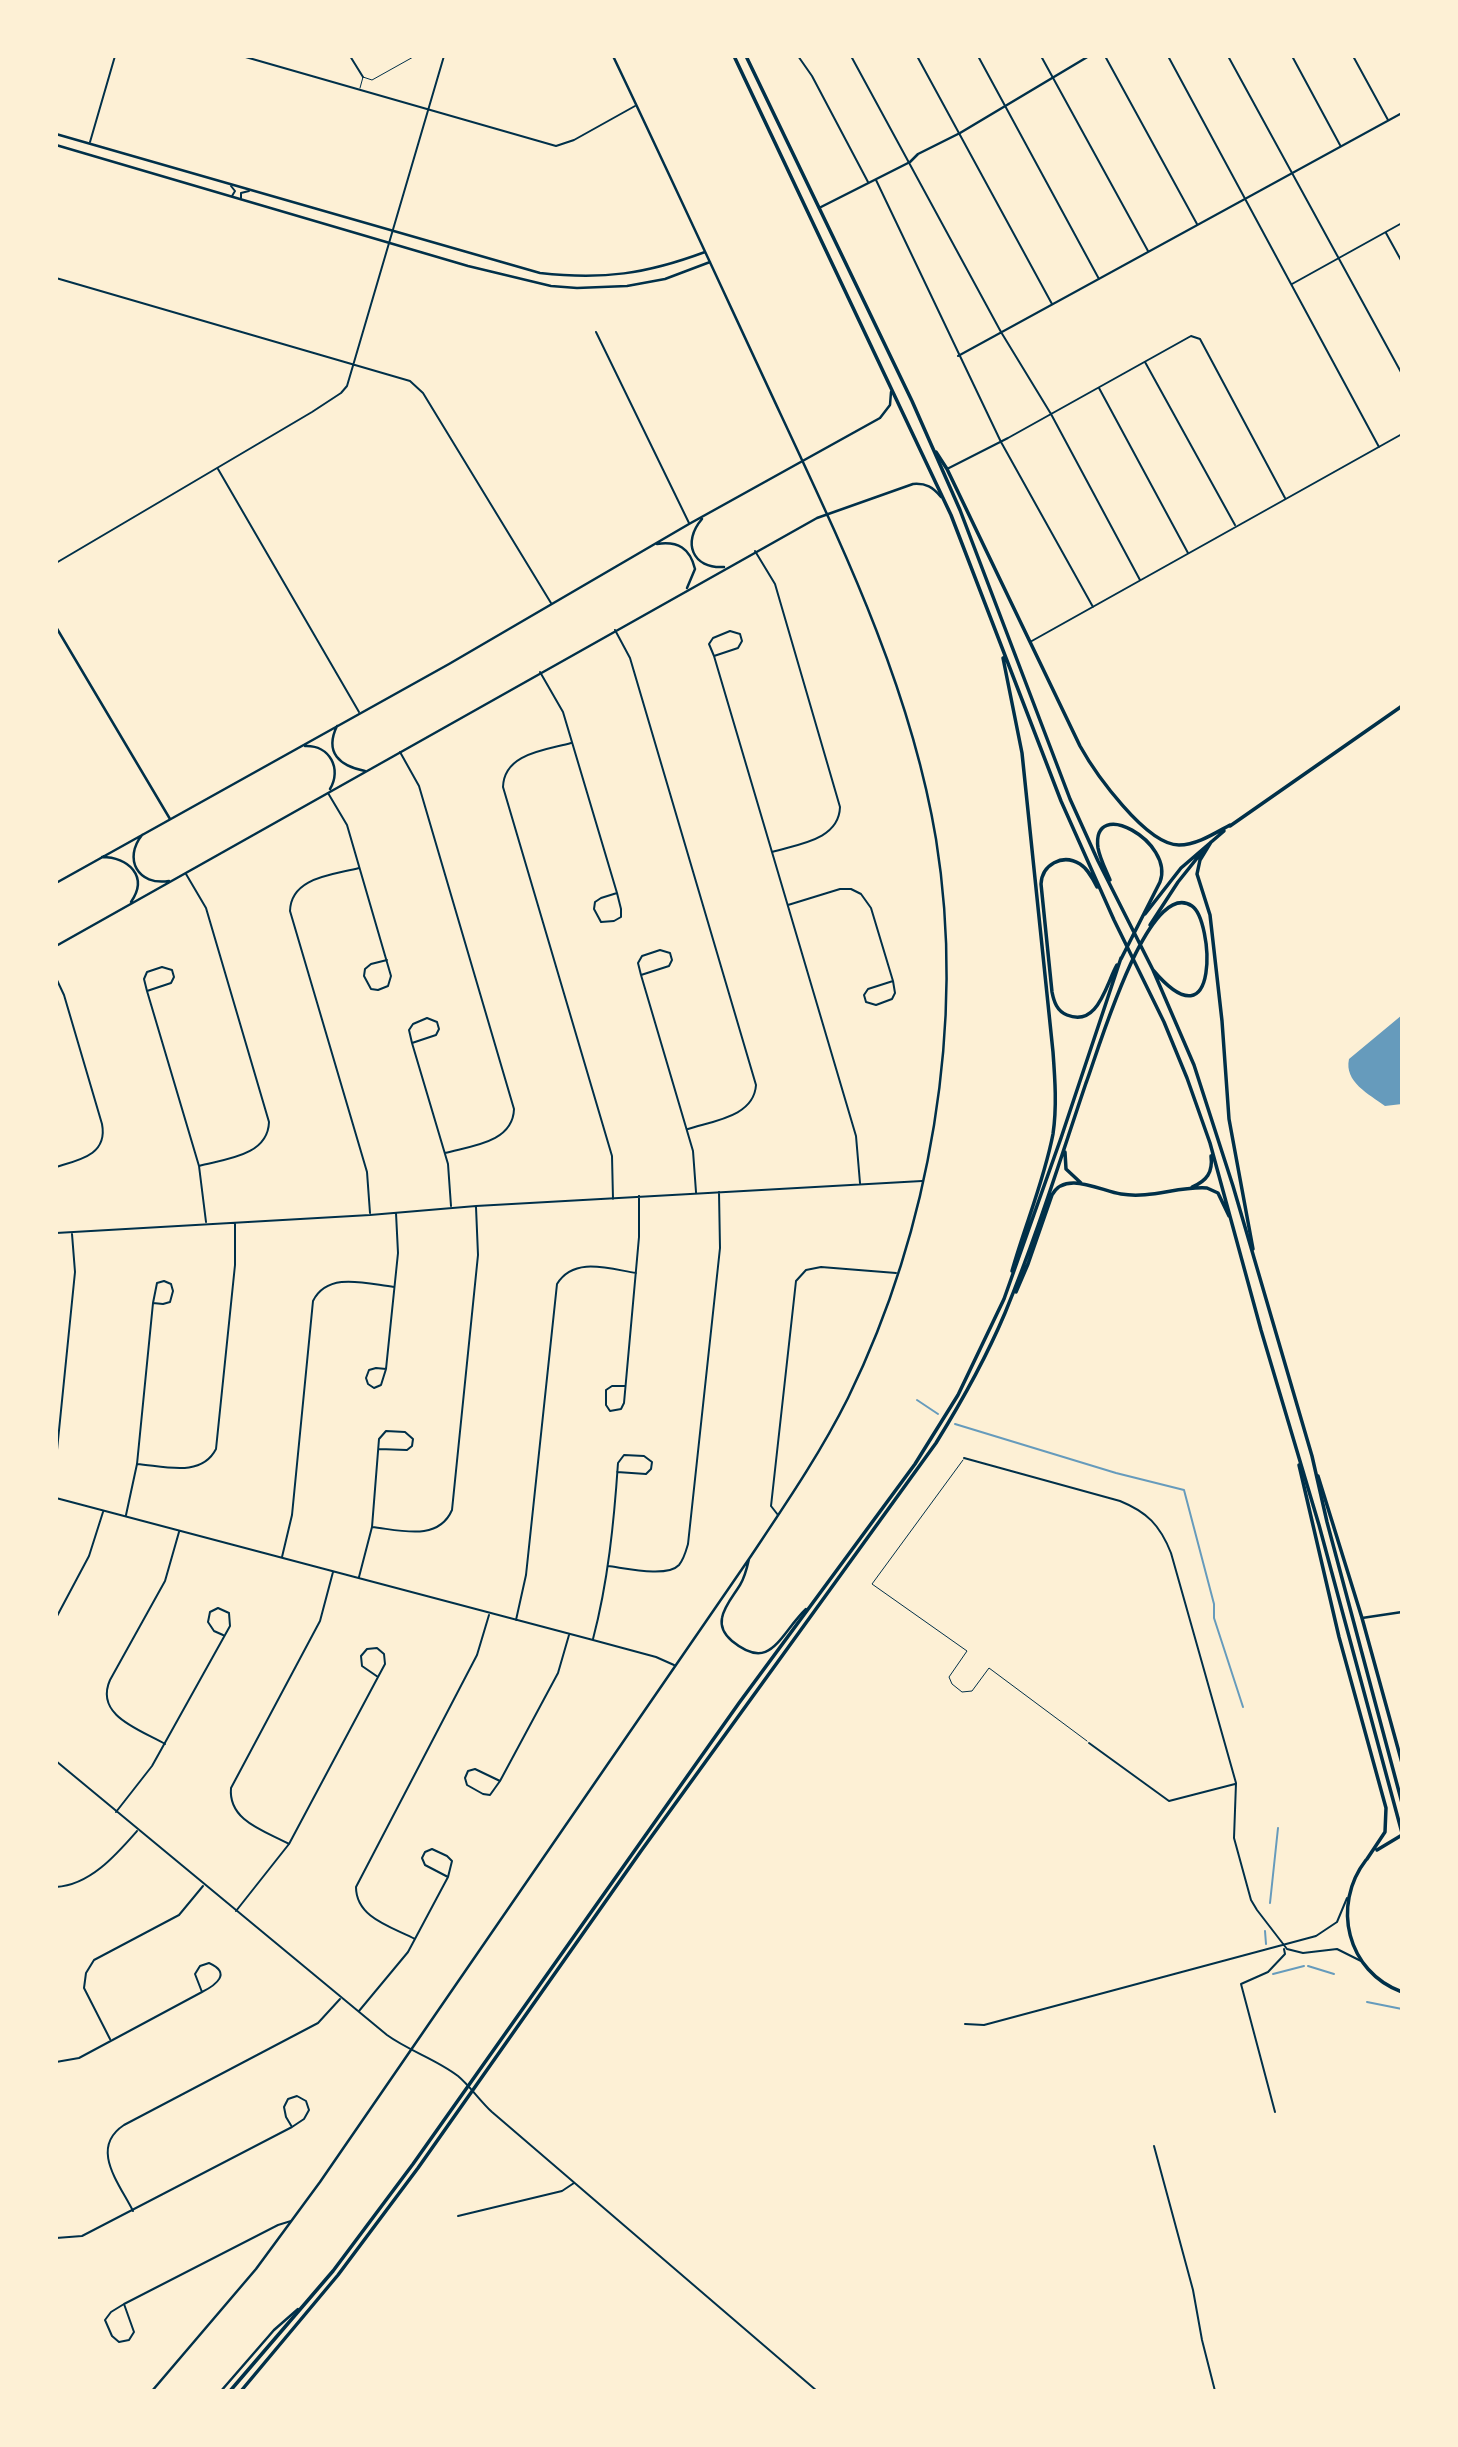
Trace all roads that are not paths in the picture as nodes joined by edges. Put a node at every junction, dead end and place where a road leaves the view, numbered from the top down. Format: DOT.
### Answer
graph roads {
  1 [pos="115,56"];
  2 [pos="242,56"];
  3 [pos="350,56"];
  4 [pos="415,56"];
  5 [pos="444,56"];
  6 [pos="613,56"];
  7 [pos="734,56"];
  8 [pos="746,56"];
  9 [pos="798,56"];
  10 [pos="851,56"];
  11 [pos="917,56"];
  12 [pos="978,56"];
  13 [pos="1041,56"];
  14 [pos="1089,56"];
  15 [pos="1105,56"];
  16 [pos="1168,56"];
  17 [pos="1228,56"];
  18 [pos="1292,56"];
  19 [pos="1353,56"];
  20 [pos="363,78"];
  21 [pos="1053,78"];
  22 [pos="359,90"];
  23 [pos="636,105"];
  24 [pos="1005,105"];
  25 [pos="429,110"];
  26 [pos="1402,113"];
  27 [pos="1388,120"];
  28 [pos="960,132"];
  29 [pos="56,134"];
  30 [pos="90,144"];
  31 [pos="56,145"];
  32 [pos="1341,146"];
  33 [pos="910,162"];
  34 [pos="1291,172"];
  35 [pos="876,180"];
  36 [pos="869,183"];
  37 [pos="231,186"];
  38 [pos="249,191"];
  39 [pos="227,196"];
  40 [pos="1244,199"];
  41 [pos="246,201"];
  42 [pos="819,208"];
  43 [pos="1402,223"];
  44 [pos="1197,224"];
  45 [pos="393,232"];
  46 [pos="1385,232"];
  47 [pos="390,244"];
  48 [pos="705,252"];
  49 [pos="1149,252"];
  50 [pos="1338,259"];
  51 [pos="710,262"];
  52 [pos="1402,262"];
  53 [pos="56,278"];
  54 [pos="1099,280"];
  55 [pos="1291,285"];
  56 [pos="1052,305"];
  57 [pos="596,332"];
  58 [pos="1001,332"];
  59 [pos="958,356"];
  60 [pos="1144,361"];
  61 [pos="355,365"];
  62 [pos="1402,374"];
  63 [pos="890,382"];
  64 [pos="1098,387"];
  65 [pos="1051,414"];
  66 [pos="1402,435"];
  67 [pos="1001,442"];
  68 [pos="931,444"];
  69 [pos="1379,447"];
  70 [pos="803,461"];
  71 [pos="217,468"];
  72 [pos="947,469"];
  73 [pos="1285,498"];
  74 [pos="947,505"];
  75 [pos="828,514"];
  76 [pos="704,516"];
  77 [pos="689,524"];
  78 [pos="1236,526"];
  79 [pos="656,544"];
  80 [pos="755,551"];
  81 [pos="1188,553"];
  82 [pos="56,563"];
  83 [pos="727,567"];
  84 [pos="1140,580"];
  85 [pos="685,591"];
  86 [pos="552,604"];
  87 [pos="1093,607"];
  88 [pos="56,627"];
  89 [pos="615,630"];
  90 [pos="1029,642"];
  91 [pos="1000,646"];
  92 [pos="714,656"];
  93 [pos="540,672"];
  94 [pos="1402,706"];
  95 [pos="360,713"];
  96 [pos="337,726"];
  97 [pos="572,743"];
  98 [pos="302,746"];
  99 [pos="400,751"];
  100 [pos="365,771"];
  101 [pos="328,792"];
  102 [pos="170,819"];
  103 [pos="1230,825"];
  104 [pos="144,832"];
  105 [pos="1215,838"];
  106 [pos="1211,842"];
  107 [pos="772,852"];
  108 [pos="101,857"];
  109 [pos="359,868"];
  110 [pos="185,873"];
  111 [pos="172,881"];
  112 [pos="56,883"];
  113 [pos="617,893"];
  114 [pos="1117,898"];
  115 [pos="1106,902"];
  116 [pos="129,904"];
  117 [pos="787,906"];
  118 [pos="1140,921"];
  119 [pos="1150,925"];
  120 [pos="56,946"];
  121 [pos="1121,958"];
  122 [pos="387,960"];
  123 [pos="1153,970"];
  124 [pos="641,975"];
  125 [pos="56,978"];
  126 [pos="893,981"];
  127 [pos="147,991"];
  128 [pos="412,1043"];
  129 [pos="688,1129"];
  130 [pos="1068,1137"];
  131 [pos="1210,1143"];
  132 [pos="445,1153"];
  133 [pos="200,1166"];
  134 [pos="56,1167"];
  135 [pos="923,1181"];
  136 [pos="861,1184"];
  137 [pos="1083,1184"];
  138 [pos="1183,1190"];
  139 [pos="719,1191"];
  140 [pos="696,1193"];
  141 [pos="639,1196"];
  142 [pos="613,1199"];
  143 [pos="476,1206"];
  144 [pos="451,1208"];
  145 [pos="396,1212"];
  146 [pos="370,1214"];
  147 [pos="235,1223"];
  148 [pos="206,1224"];
  149 [pos="1234,1228"];
  150 [pos="72,1232"];
  151 [pos="56,1233"];
  152 [pos="1256,1264"];
  153 [pos="636,1273"];
  154 [pos="897,1273"];
  155 [pos="394,1287"];
  156 [pos="1007,1290"];
  157 [pos="153,1303"];
  158 [pos="1005,1313"];
  159 [pos="386,1369"];
  160 [pos="625,1386"];
  161 [pos="379,1449"];
  162 [pos="964,1458"];
  163 [pos="1312,1458"];
  164 [pos="1298,1459"];
  165 [pos="56,1460"];
  166 [pos="137,1464"];
  167 [pos="617,1472"];
  168 [pos="56,1499"];
  169 [pos="103,1511"];
  170 [pos="778,1515"];
  171 [pos="126,1516"];
  172 [pos="372,1527"];
  173 [pos="179,1531"];
  174 [pos="751,1556"];
  175 [pos="281,1558"];
  176 [pos="608,1566"];
  177 [pos="334,1572"];
  178 [pos="359,1578"];
  179 [pos="810,1605"];
  180 [pos="1402,1612"];
  181 [pos="490,1614"];
  182 [pos="56,1618"];
  183 [pos="1362,1618"];
  184 [pos="515,1621"];
  185 [pos="569,1634"];
  186 [pos="223,1635"];
  187 [pos="593,1640"];
  188 [pos="675,1665"];
  189 [pos="378,1677"];
  190 [pos="1089,1743"];
  191 [pos="165,1744"];
  192 [pos="56,1762"];
  193 [pos="1402,1763"];
  194 [pos="500,1781"];
  195 [pos="1236,1783"];
  196 [pos="1402,1803"];
  197 [pos="116,1812"];
  198 [pos="137,1830"];
  199 [pos="1402,1834"];
  200 [pos="289,1844"];
  201 [pos="1367,1859"];
  202 [pos="448,1877"];
  203 [pos="204,1885"];
  204 [pos="56,1887"];
  205 [pos="1349,1894"];
  206 [pos="236,1911"];
  207 [pos="415,1939"];
  208 [pos="1282,1944"];
  209 [pos="1362,1962"];
  210 [pos="202,1992"];
  211 [pos="1402,1992"];
  212 [pos="341,1998"];
  213 [pos="359,2012"];
  214 [pos="965,2024"];
  215 [pos="111,2041"];
  216 [pos="412,2048"];
  217 [pos="56,2062"];
  218 [pos="469,2088"];
  219 [pos="472,2093"];
  220 [pos="1275,2112"];
  221 [pos="292,2127"];
  222 [pos="1154,2146"];
  223 [pos="575,2182"];
  224 [pos="132,2211"];
  225 [pos="458,2217"];
  226 [pos="292,2221"];
  227 [pos="56,2238"];
  228 [pos="306,2303"];
  229 [pos="124,2304"];
  230 [pos="152,2391"];
  231 [pos="221,2391"];
  232 [pos="230,2391"];
  233 [pos="241,2391"];
  234 [pos="817,2391"];
  235 [pos="1215,2391"];
  1 -- 30 [label="street"];
  2 -- 22 [label="street"];
  3 -- 20 [label="street"];
  4 -- 20 [label="lane"];
  5 -- 25 [label="street"];
  6 -- 23 [label="street"];
  7 -- 63 [label="main road"];
  8 -- 42 [label="main road"];
  9 -- 36 [label="street"];
  10 -- 33 [label="street"];
  11 -- 28 [label="street"];
  12 -- 24 [label="street"];
  13 -- 21 [label="street"];
  14 -- 21 [label="street"];
  15 -- 44 [label="street"];
  16 -- 40 [label="street"];
  17 -- 34 [label="street"];
  18 -- 32 [label="street"];
  19 -- 27 [label="street"];
  20 -- 22 [label="lane"];
  21 -- 24 [label="street"];
  21 -- 49 [label="street"];
  22 -- 25 [label="street"];
  23 -- 25 [label="street"];
  23 -- 48 [label="street"];
  24 -- 28 [label="street"];
  24 -- 54 [label="street"];
  25 -- 45 [label="street"];
  26 -- 27 [label="street"];
  27 -- 32 [label="street"];
  28 -- 33 [label="street"];
  28 -- 56 [label="street"];
  29 -- 30 [label="street"];
  30 -- 37 [label="street"];
  31 -- 39 [label="street"];
  32 -- 34 [label="street"];
  33 -- 35 [label="street"];
  33 -- 58 [label="street"];
  34 -- 40 [label="street"];
  34 -- 50 [label="street"];
  35 -- 36 [label="street"];
  35 -- 59 [label="street"];
  36 -- 42 [label="street"];
  37 -- 38 [label="street"];
  37 -- 39 [label="street"];
  38 -- 41 [label="street"];
  38 -- 45 [label="street"];
  39 -- 41 [label="street"];
  40 -- 44 [label="street"];
  40 -- 55 [label="street"];
  41 -- 47 [label="street"];
  42 -- 68 [label="main road"];
  43 -- 46 [label="street"];
  44 -- 49 [label="street"];
  45 -- 47 [label="street"];
  45 -- 48 [label="street"];
  46 -- 50 [label="street"];
  46 -- 52 [label="street"];
  47 -- 51 [label="street"];
  47 -- 61 [label="street"];
  48 -- 51 [label="street"];
  49 -- 54 [label="street"];
  50 -- 55 [label="street"];
  50 -- 62 [label="street"];
  51 -- 70 [label="street"];
  53 -- 61 [label="street"];
  54 -- 56 [label="street"];
  55 -- 69 [label="street"];
  56 -- 58 [label="street"];
  57 -- 77 [label="street"];
  58 -- 59 [label="street"];
  58 -- 65 [label="street"];
  59 -- 67 [label="street"];
  60 -- 64 [label="street"];
  60 -- 73 [label="street"];
  60 -- 78 [label="street"];
  61 -- 71 [label="street"];
  61 -- 86 [label="street"];
  63 -- 70 [label="street"];
  63 -- 74 [label="main road"];
  64 -- 65 [label="street"];
  64 -- 81 [label="street"];
  65 -- 67 [label="street"];
  65 -- 84 [label="street"];
  66 -- 69 [label="street"];
  67 -- 72 [label="street"];
  67 -- 87 [label="street"];
  68 -- 72 [label="main road"];
  68 -- 114 [label="main road"];
  69 -- 73 [label="street"];
  70 -- 75 [label="street"];
  70 -- 76 [label="street"];
  71 -- 82 [label="street"];
  71 -- 95 [label="street"];
  72 -- 90 [label="main road"];
  73 -- 78 [label="street"];
  74 -- 75 [label="street"];
  74 -- 91 [label="main road"];
  75 -- 80 [label="street"];
  75 -- 135 [label="street"];
  76 -- 77 [label="street"];
  76 -- 83 [label="street"];
  77 -- 79 [label="street"];
  78 -- 81 [label="street"];
  79 -- 85 [label="street"];
  79 -- 86 [label="street"];
  80 -- 83 [label="street"];
  80 -- 107 [label="street"];
  81 -- 84 [label="street"];
  83 -- 85 [label="street"];
  84 -- 87 [label="street"];
  85 -- 89 [label="street"];
  86 -- 95 [label="street"];
  87 -- 90 [label="street"];
  88 -- 102 [label="street"];
  89 -- 93 [label="street"];
  89 -- 129 [label="street"];
  90 -- 103 [label="main road"];
  91 -- 115 [label="main road"];
  91 -- 156 [label="main road"];
  92 -- 92 [label="street"];
  92 -- 107 [label="street"];
  93 -- 97 [label="street"];
  93 -- 99 [label="street"];
  94 -- 103 [label="main road"];
  95 -- 96 [label="street"];
  96 -- 98 [label="street"];
  96 -- 100 [label="street"];
  97 -- 113 [label="street"];
  97 -- 142 [label="street"];
  98 -- 101 [label="street"];
  98 -- 102 [label="street"];
  99 -- 100 [label="street"];
  99 -- 132 [label="street"];
  100 -- 101 [label="street"];
  101 -- 109 [label="street"];
  101 -- 110 [label="street"];
  102 -- 104 [label="street"];
  103 -- 105 [label="main road"];
  104 -- 108 [label="street"];
  104 -- 111 [label="street"];
  105 -- 106 [label="main road"];
  105 -- 118 [label="main road"];
  106 -- 119 [label="main road"];
  106 -- 152 [label="main road"];
  107 -- 117 [label="street"];
  108 -- 112 [label="street"];
  108 -- 116 [label="street"];
  109 -- 122 [label="street"];
  109 -- 146 [label="street"];
  110 -- 111 [label="street"];
  110 -- 133 [label="street"];
  111 -- 116 [label="street"];
  113 -- 113 [label="street"];
  114 -- 118 [label="main road"];
  114 -- 123 [label="main road"];
  115 -- 121 [label="main road"];
  115 -- 131 [label="main road"];
  116 -- 120 [label="street"];
  117 -- 126 [label="street"];
  117 -- 136 [label="street"];
  118 -- 121 [label="main road"];
  119 -- 123 [label="main road"];
  119 -- 130 [label="main road"];
  121 -- 156 [label="main road"];
  122 -- 122 [label="street"];
  123 -- 152 [label="main road"];
  124 -- 124 [label="street"];
  124 -- 129 [label="street"];
  125 -- 134 [label="street"];
  126 -- 126 [label="street"];
  127 -- 127 [label="street"];
  127 -- 133 [label="street"];
  128 -- 128 [label="street"];
  128 -- 132 [label="street"];
  129 -- 140 [label="street"];
  130 -- 137 [label="main road"];
  130 -- 158 [label="main road"];
  131 -- 138 [label="main road"];
  131 -- 149 [label="main road"];
  132 -- 144 [label="street"];
  133 -- 148 [label="street"];
  135 -- 136 [label="street"];
  135 -- 154 [label="street"];
  136 -- 139 [label="street"];
  137 -- 138 [label="main road"];
  137 -- 158 [label="main road"];
  138 -- 149 [label="main road"];
  139 -- 140 [label="street"];
  139 -- 176 [label="street"];
  140 -- 141 [label="street"];
  141 -- 142 [label="street"];
  141 -- 153 [label="street"];
  142 -- 143 [label="street"];
  143 -- 144 [label="street"];
  143 -- 172 [label="street"];
  144 -- 145 [label="street"];
  145 -- 146 [label="street"];
  145 -- 155 [label="street"];
  146 -- 147 [label="street"];
  147 -- 148 [label="street"];
  147 -- 166 [label="street"];
  148 -- 150 [label="street"];
  149 -- 164 [label="main road"];
  150 -- 151 [label="street"];
  150 -- 165 [label="street"];
  152 -- 163 [label="main road"];
  153 -- 160 [label="street"];
  153 -- 184 [label="street"];
  154 -- 170 [label="street"];
  154 -- 170 [label="street"];
  155 -- 159 [label="street"];
  155 -- 175 [label="street"];
  156 -- 179 [label="main road"];
  157 -- 157 [label="street"];
  157 -- 166 [label="street"];
  158 -- 219 [label="main road"];
  159 -- 159 [label="street"];
  160 -- 160 [label="street"];
  161 -- 161 [label="street"];
  161 -- 172 [label="street"];
  162 -- 190 [label="lane"];
  162 -- 195 [label="street"];
  163 -- 183 [label="main road"];
  163 -- 196 [label="main road"];
  164 -- 199 [label="main road"];
  164 -- 201 [label="main road"];
  166 -- 171 [label="street"];
  167 -- 167 [label="street"];
  167 -- 176 [label="street"];
  168 -- 169 [label="street"];
  169 -- 171 [label="street"];
  169 -- 182 [label="street"];
  170 -- 174 [label="street"];
  171 -- 173 [label="street"];
  172 -- 178 [label="street"];
  173 -- 175 [label="street"];
  173 -- 191 [label="street"];
  174 -- 179 [label="street"];
  174 -- 188 [label="street"];
  175 -- 177 [label="street"];
  176 -- 187 [label="street"];
  177 -- 178 [label="street"];
  177 -- 200 [label="street"];
  178 -- 181 [label="street"];
  179 -- 218 [label="main road"];
  180 -- 183 [label="street"];
  181 -- 184 [label="street"];
  181 -- 207 [label="street"];
  183 -- 193 [label="main road"];
  184 -- 185 [label="street"];
  185 -- 187 [label="street"];
  185 -- 194 [label="street"];
  186 -- 186 [label="street"];
  186 -- 191 [label="street"];
  187 -- 188 [label="street"];
  188 -- 216 [label="street"];
  189 -- 189 [label="street"];
  189 -- 200 [label="street"];
  190 -- 195 [label="street"];
  191 -- 197 [label="street"];
  192 -- 197 [label="street"];
  194 -- 194 [label="street"];
  195 -- 208 [label="street"];
  197 -- 198 [label="street"];
  198 -- 203 [label="street"];
  198 -- 204 [label="street"];
  199 -- 201 [label="main road"];
  200 -- 206 [label="street"];
  201 -- 205 [label="main road"];
  202 -- 202 [label="street"];
  202 -- 207 [label="street"];
  203 -- 206 [label="street"];
  203 -- 215 [label="street"];
  205 -- 208 [label="street"];
  205 -- 209 [label="main road"];
  206 -- 212 [label="street"];
  207 -- 213 [label="street"];
  208 -- 209 [label="street"];
  208 -- 214 [label="street"];
  208 -- 220 [label="street"];
  209 -- 211 [label="main road"];
  210 -- 210 [label="street"];
  210 -- 215 [label="street"];
  212 -- 213 [label="street"];
  212 -- 224 [label="street"];
  213 -- 216 [label="street"];
  215 -- 217 [label="street"];
  216 -- 218 [label="street"];
  216 -- 226 [label="street"];
  218 -- 219 [label="street"];
  218 -- 228 [label="main road"];
  219 -- 223 [label="street"];
  219 -- 233 [label="main road"];
  221 -- 221 [label="street"];
  221 -- 224 [label="street"];
  222 -- 235 [label="street"];
  223 -- 225 [label="street"];
  223 -- 234 [label="street"];
  224 -- 227 [label="street"];
  226 -- 229 [label="street"];
  226 -- 230 [label="street"];
  228 -- 231 [label="street"];
  228 -- 232 [label="main road"];
  229 -- 229 [label="street"];
}
